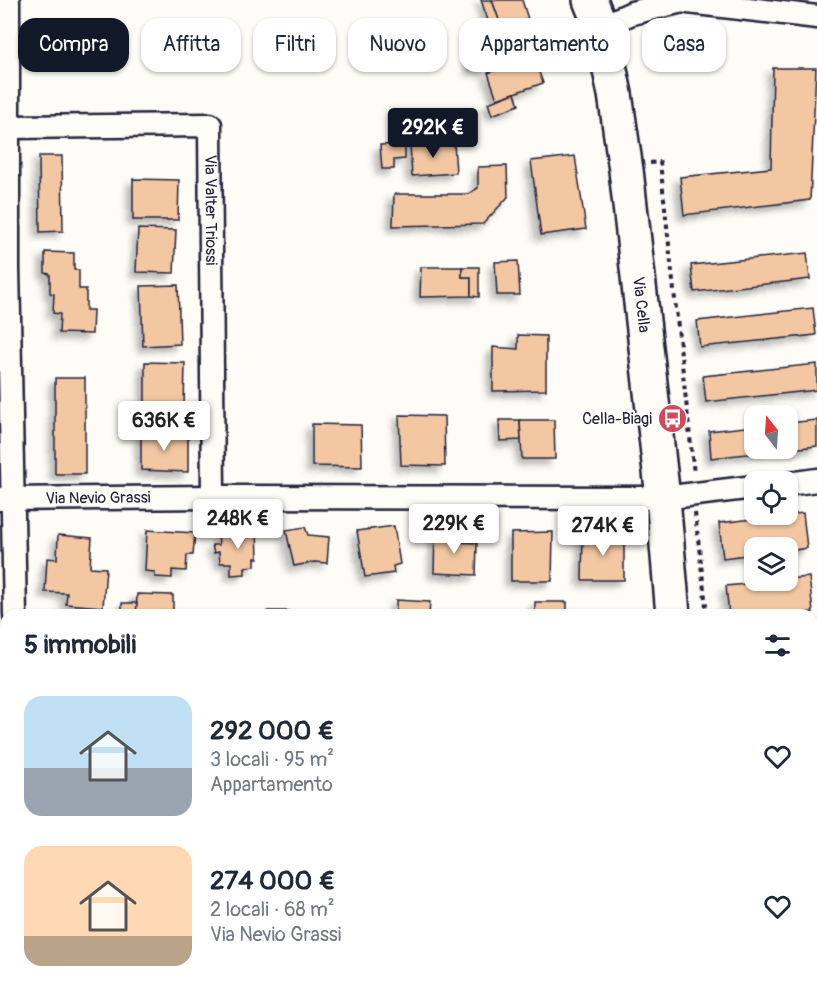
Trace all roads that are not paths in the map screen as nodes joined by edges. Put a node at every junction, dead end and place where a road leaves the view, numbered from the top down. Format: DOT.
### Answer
graph roads {
  1 [pos="8,0"];
  2 [pos="675,1"];
  3 [pos="718,2"];
  4 [pos="596,14"];
  5 [pos="817,17"];
  6 [pos="9,127"];
  7 [pos="4,267"];
  8 [pos="817,480"];
  9 [pos="798,483"];
  10 [pos="744,487"];
  11 [pos="683,490"];
  12 [pos="213,497"];
  13 [pos="6,499"];
  14 [pos="15,609"];
  15 [pos="673,609"];
  1 -- 6 [label="street"];
  2 -- 3 [label="street"];
  2 -- 4 [label="street"];
  3 -- 5 [label="street"];
  4 -- 11 [label="street, Via Cella"];
  6 -- 7 [label="street"];
  6 -- 12 [label="street, Via Valter Triossi"];
  7 -- 13 [label="street"];
  8 -- 9 [label="street"];
  10 -- 11 [label="street, Via Nevio Grassi"];
  11 -- 12 [label="street, Via Nevio Grassi"];
  11 -- 15 [label="street, Via Cella"];
  12 -- 13 [label="street, Via Nevio Grassi"];
  13 -- 14 [label="street"];
}
